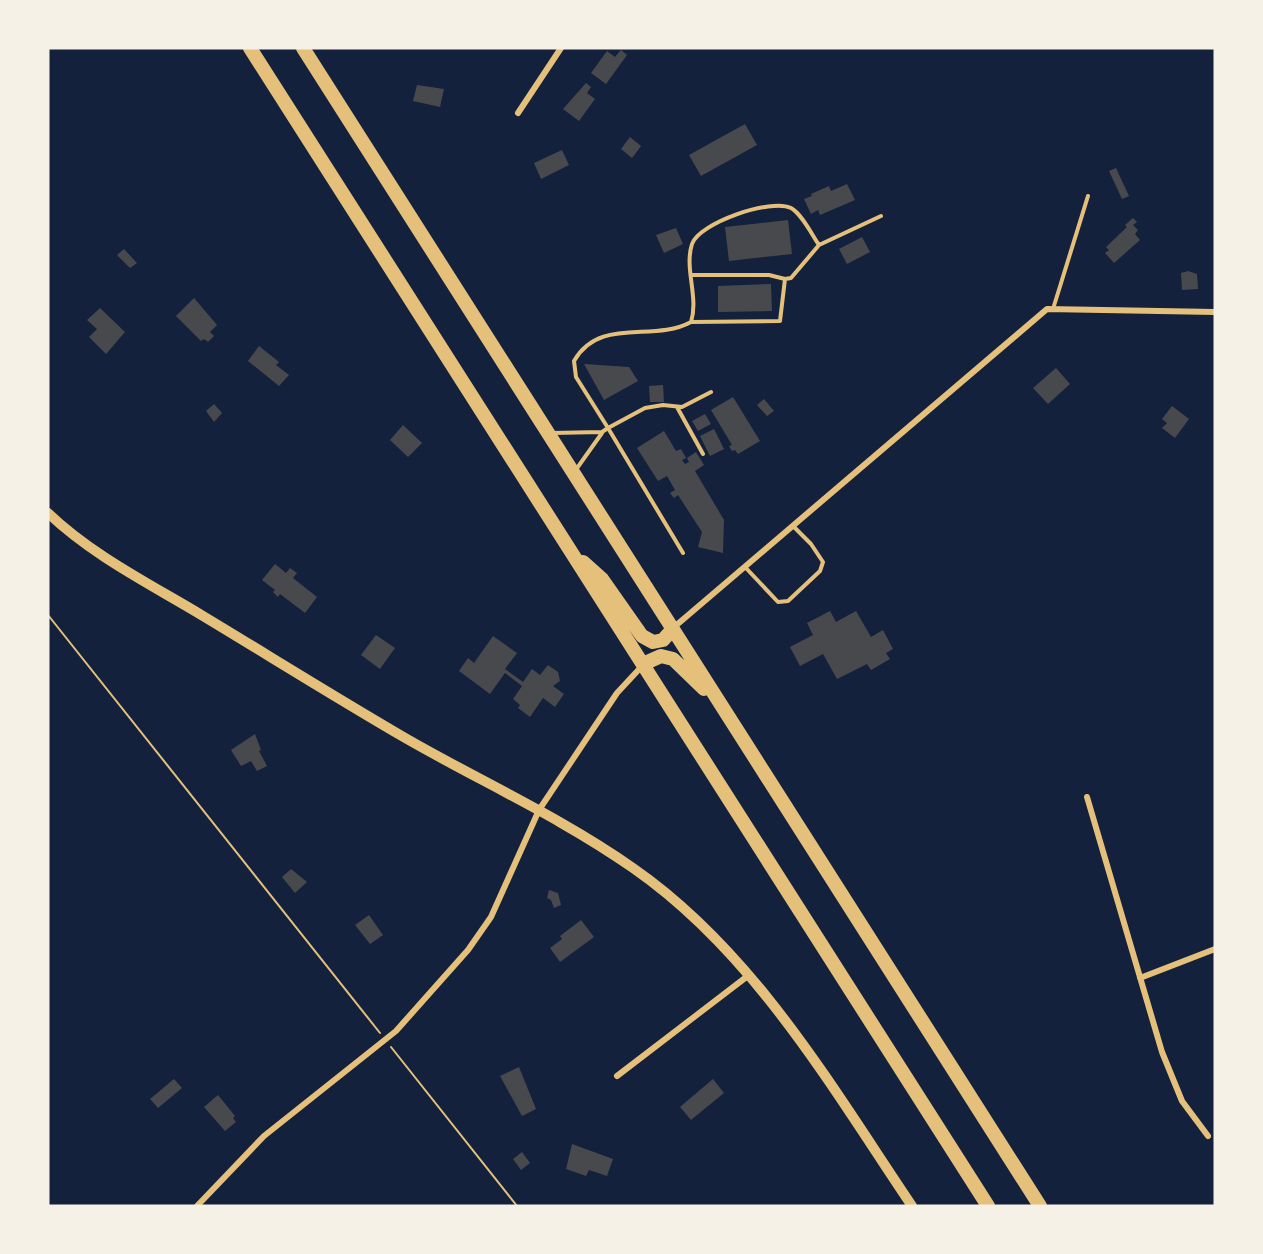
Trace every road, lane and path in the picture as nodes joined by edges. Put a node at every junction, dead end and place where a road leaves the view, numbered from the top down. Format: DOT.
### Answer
graph roads {
  1 [pos="250,48"];
  2 [pos="303,48"];
  3 [pos="561,48"];
  4 [pos="518,113"];
  5 [pos="1088,196"];
  6 [pos="881,216"];
  7 [pos="819,245"];
  8 [pos="692,275"];
  9 [pos="785,279"];
  10 [pos="1053,309"];
  11 [pos="1215,312"];
  12 [pos="691,322"];
  13 [pos="711,392"];
  14 [pos="677,406"];
  15 [pos="608,428"];
  16 [pos="603,432"];
  17 [pos="548,433"];
  18 [pos="703,454"];
  19 [pos="574,473"];
  20 [pos="48,513"];
  21 [pos="793,526"];
  22 [pos="570,550"];
  23 [pos="683,553"];
  24 [pos="745,567"];
  25 [pos="48,615"];
  26 [pos="672,630"];
  27 [pos="643,664"];
  28 [pos="723,708"];
  29 [pos="1087,797"];
  30 [pos="539,810"];
  31 [pos="1215,949"];
  32 [pos="749,975"];
  33 [pos="1140,978"];
  34 [pos="370,1021"];
  35 [pos="407,1065"];
  36 [pos="617,1076"];
  37 [pos="1208,1136"];
  38 [pos="197,1206"];
  39 [pos="517,1206"];
  40 [pos="912,1206"];
  41 [pos="988,1206"];
  42 [pos="1040,1206"];
  1 -- 22 [label="highway"];
  2 -- 17 [label="highway"];
  3 -- 4 [label="street"];
  5 -- 10 [label="lane"];
  6 -- 7 [label="lane"];
  7 -- 8 [label="lane"];
  7 -- 9 [label="lane"];
  8 -- 9 [label="lane"];
  8 -- 12 [label="lane"];
  9 -- 12 [label="lane"];
  10 -- 11 [label="street"];
  10 -- 21 [label="street"];
  12 -- 15 [label="lane"];
  13 -- 14 [label="lane"];
  14 -- 15 [label="lane"];
  14 -- 18 [label="lane"];
  15 -- 16 [label="lane"];
  15 -- 23 [label="lane"];
  16 -- 17 [label="lane"];
  16 -- 19 [label="lane"];
  17 -- 19 [label="highway"];
  19 -- 26 [label="highway"];
  20 -- 30 [label="street"];
  21 -- 24 [label="street"];
  21 -- 24 [label="lane"];
  22 -- 26 [label="highway"];
  22 -- 27 [label="highway"];
  24 -- 26 [label="street"];
  25 -- 34 [label="path"];
  26 -- 28 [label="highway"];
  27 -- 28 [label="highway"];
  27 -- 30 [label="street"];
  27 -- 41 [label="highway"];
  28 -- 42 [label="highway"];
  29 -- 33 [label="street"];
  30 -- 32 [label="street"];
  30 -- 38 [label="street"];
  31 -- 33 [label="street"];
  32 -- 36 [label="street"];
  32 -- 40 [label="street"];
  33 -- 37 [label="street"];
  35 -- 39 [label="path"];
}
